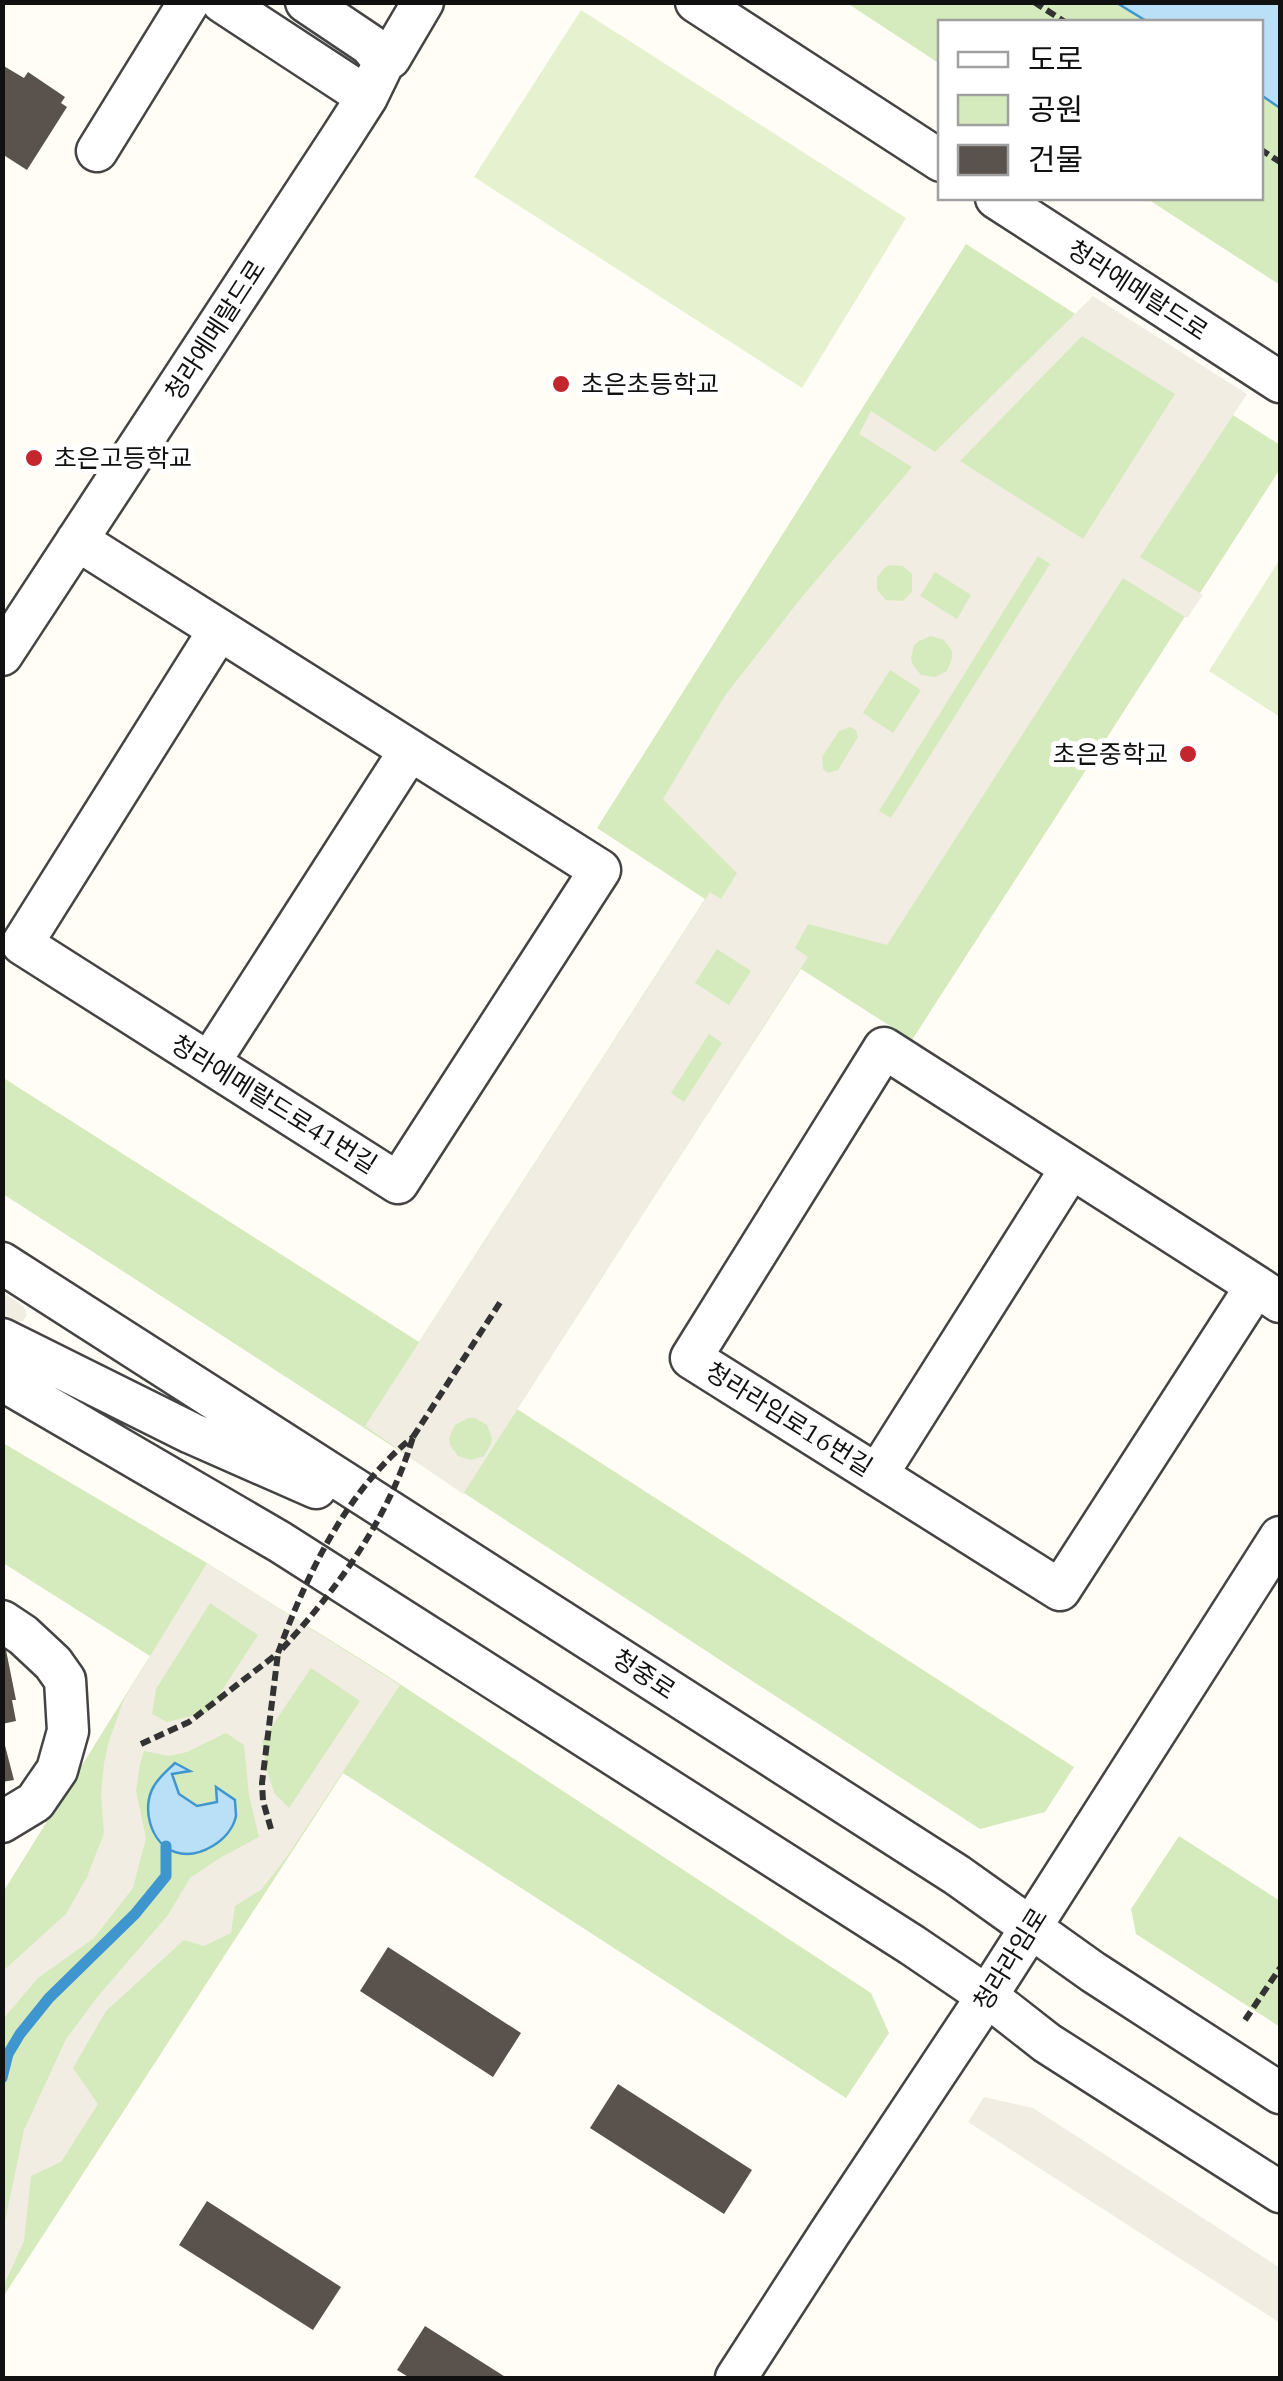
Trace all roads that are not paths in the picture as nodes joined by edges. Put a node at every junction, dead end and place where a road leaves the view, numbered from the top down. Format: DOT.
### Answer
graph roads {
  1 [pos="190,2"];
  2 [pos="222,2"];
  3 [pos="306,2"];
  4 [pos="424,2"];
  5 [pos="696,2"];
  6 [pos="375,79"];
  7 [pos="97,151"];
  8 [pos="938,161"];
  9 [pos="999,200"];
  10 [pos="1280,382"];
  11 [pos="77,540"];
  12 [pos="219,630"];
  13 [pos="2,656"];
  14 [pos="410,750"];
  15 [pos="209,1063"];
  16 [pos="1071,1168"];
  17 [pos="2,1263"];
  18 [pos="1268,1294"];
  19 [pos="2,1339"];
  20 [pos="2,1380"];
  21 [pos="878,1475"];
  22 [pos="417,1529"];
  23 [pos="1280,1537"];
  24 [pos="2,1620"];
  25 [pos="2,1822"];
  26 [pos="1030,1927"];
  27 [pos="986,1996"];
  28 [pos="1280,2094"];
  29 [pos="1280,2192"];
  30 [pos="736,2378"];
  1 -- 7 [label="street"];
  2 -- 6 [label="street"];
  3 -- 6 [label="street"];
  4 -- 6 [label="street, 청라에메랄드로"];
  5 -- 8 [label="street"];
  6 -- 11 [label="street, 청라에메랄드로"];
  9 -- 10 [label="street, 청라에메랄드로"];
  11 -- 12 [label="street, 청라에메랄드로41번길"];
  11 -- 13 [label="street, 청라에메랄드로"];
  12 -- 14 [label="street, 청라에메랄드로41번길"];
  12 -- 15 [label="street, 청라에메랄드로41번길"];
  14 -- 15 [label="street"];
  14 -- 15 [label="street, 청라에메랄드로41번길"];
  16 -- 18 [label="street, 청라라임로16번길"];
  16 -- 21 [label="street"];
  16 -- 21 [label="street, 청라라임로16번길"];
  17 -- 22 [label="street, 청중로"];
  18 -- 21 [label="street, 청라라임로16번길"];
  19 -- 22 [label="street"];
  20 -- 27 [label="street"];
  22 -- 26 [label="street, 청중로"];
  23 -- 26 [label="street, 청라라임로"];
  24 -- 25 [label="street"];
  26 -- 27 [label="street, 청라라임로"];
  26 -- 28 [label="street, 청중로"];
  27 -- 29 [label="street"];
  27 -- 30 [label="street, 청라라임로"];
}
